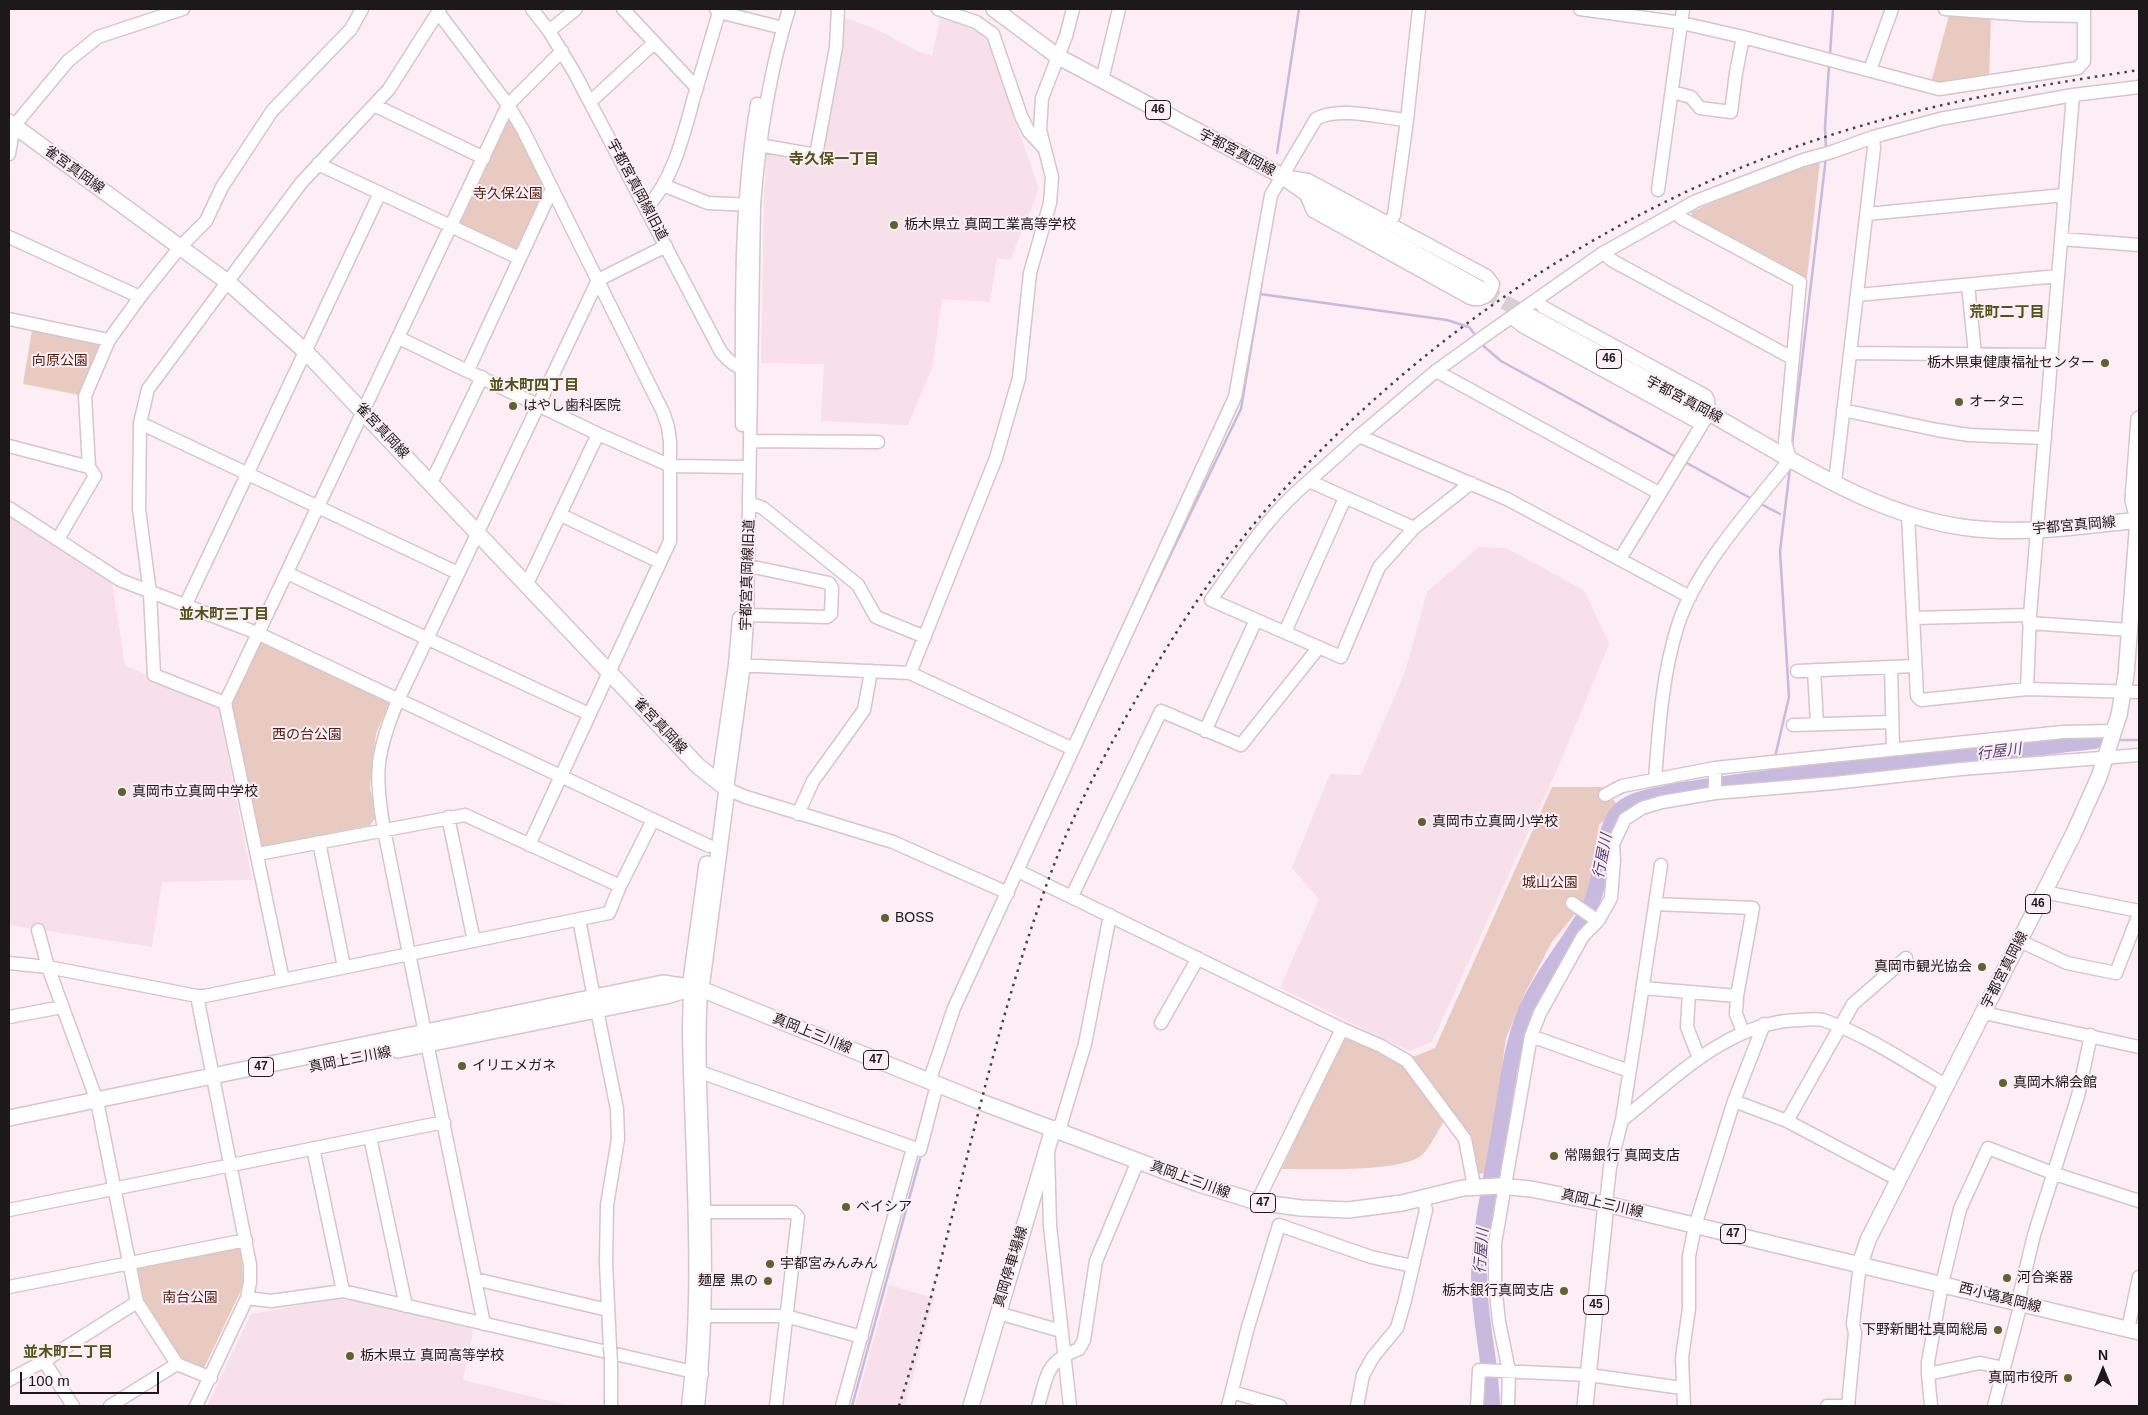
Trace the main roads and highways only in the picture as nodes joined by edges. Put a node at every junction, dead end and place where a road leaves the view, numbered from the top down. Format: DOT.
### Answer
graph roads {
  1 [pos="994,9"];
  2 [pos="12,124"];
  3 [pos="1484,291"];
  4 [pos="1528,315"];
  5 [pos="2139,419"];
  6 [pos="2139,519"];
  7 [pos="722,786"];
  8 [pos="695,989"];
  9 [pos="98,1106"];
  10 [pos="9,1118"];
  11 [pos="9,1129"];
  12 [pos="1053,1129"];
  13 [pos="1606,1204"];
  14 [pos="1860,1264"];
  15 [pos="2133,1330"];
  16 [pos="971,1406"];
  17 [pos="1586,1406"];
  1 -- 3 [label="main road, 宇都宮真岡線 / 46"];
  2 -- 7 [label="main road, 雀宮真岡線"];
  4 -- 6 [label="main road, 宇都宮真岡線 / 46"];
  5 -- 6 [label="main road"];
  6 -- 14 [label="main road, 宇都宮真岡線 / 46"];
  7 -- 8 [label="main road"];
  7 -- 8 [label="main road"];
  8 -- 9 [label="main road, 真岡上三川線 / 47"];
  8 -- 12 [label="main road, 真岡上三川線 / 47"];
  9 -- 10 [label="main road, 真岡上三川線 / 47"];
  9 -- 11 [label="main road, 真岡上三川線 / 47"];
  12 -- 13 [label="main road, 真岡上三川線 / 47"];
  12 -- 16 [label="main road, 真岡停車場線"];
  13 -- 14 [label="main road, 真岡上三川線 / 47"];
  13 -- 17 [label="main road, 45"];
  14 -- 15 [label="main road, 西小塙真岡線"];
}
